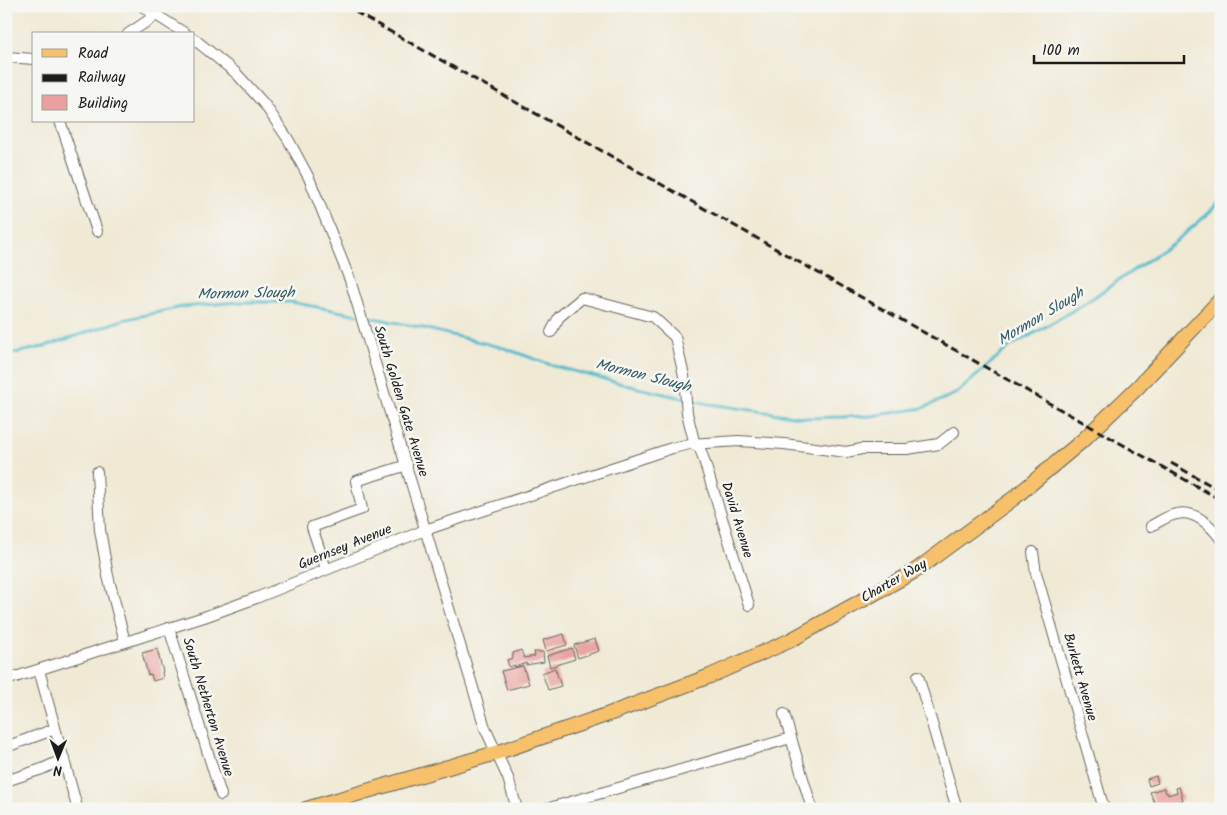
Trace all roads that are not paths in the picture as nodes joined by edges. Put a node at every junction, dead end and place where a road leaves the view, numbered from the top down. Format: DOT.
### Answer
graph roads {
  1 [pos="142,6"];
  2 [pos="155,16"];
  3 [pos="131,32"];
  4 [pos="183,32"];
  5 [pos="195,40"];
  6 [pos="6,57"];
  7 [pos="32,59"];
  8 [pos="60,122"];
  9 [pos="96,231"];
  10 [pos="1221,299"];
  11 [pos="551,332"];
  12 [pos="954,432"];
  13 [pos="695,445"];
  14 [pos="406,465"];
  15 [pos="97,472"];
  16 [pos="1151,526"];
  17 [pos="426,530"];
  18 [pos="1221,539"];
  19 [pos="1033,552"];
  20 [pos="326,569"];
  21 [pos="749,605"];
  22 [pos="169,628"];
  23 [pos="125,642"];
  24 [pos="39,670"];
  25 [pos="918,676"];
  26 [pos="6,680"];
  27 [pos="784,714"];
  28 [pos="55,729"];
  29 [pos="791,738"];
  30 [pos="6,747"];
  31 [pos="496,753"];
  32 [pos="64,759"];
  33 [pos="7,777"];
  34 [pos="221,795"];
  35 [pos="77,807"];
  36 [pos="306,809"];
  37 [pos="517,809"];
  38 [pos="546,809"];
  39 [pos="812,809"];
  40 [pos="957,809"];
  41 [pos="1104,809"];
  1 -- 2 [label="street"];
  2 -- 3 [label="street"];
  2 -- 4 [label="street"];
  5 -- 14 [label="street, South Golden Gate Avenue"];
  6 -- 7 [label="street"];
  8 -- 9 [label="street"];
  10 -- 31 [label="main road, Charter Way"];
  11 -- 13 [label="street, David Avenue"];
  12 -- 13 [label="street, Guernsey Avenue"];
  13 -- 17 [label="street, Guernsey Avenue"];
  13 -- 21 [label="street, David Avenue"];
  14 -- 17 [label="street, South Golden Gate Avenue"];
  14 -- 20 [label="street"];
  15 -- 23 [label="street"];
  16 -- 18 [label="street"];
  17 -- 20 [label="street, Guernsey Avenue"];
  17 -- 31 [label="street, South Golden Gate Avenue"];
  19 -- 41 [label="street, Burkett Avenue"];
  20 -- 22 [label="street, Guernsey Avenue"];
  22 -- 23 [label="street, Guernsey Avenue"];
  22 -- 34 [label="street, South Netherton Avenue"];
  23 -- 24 [label="street, Guernsey Avenue"];
  24 -- 26 [label="street, Guernsey Avenue"];
  24 -- 28 [label="street"];
  25 -- 40 [label="street"];
  27 -- 29 [label="street"];
  28 -- 30 [label="street"];
  28 -- 32 [label="street"];
  29 -- 38 [label="street"];
  29 -- 39 [label="street"];
  31 -- 36 [label="main road, Charter Way"];
  31 -- 37 [label="street, South Golden Gate Avenue"];
  32 -- 33 [label="street"];
  32 -- 35 [label="street"];
}
